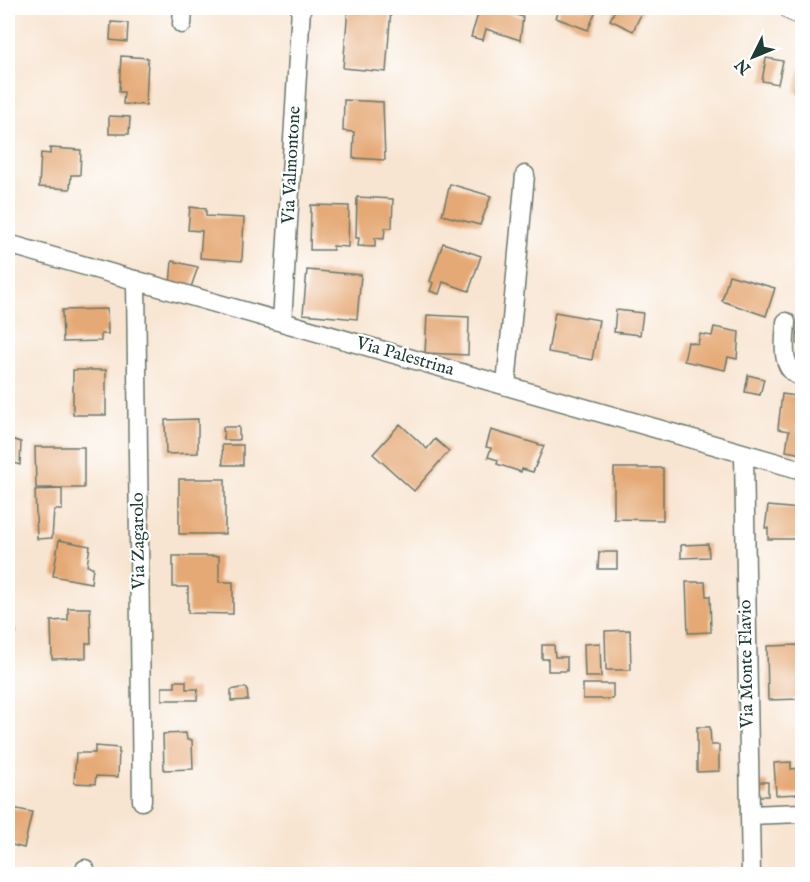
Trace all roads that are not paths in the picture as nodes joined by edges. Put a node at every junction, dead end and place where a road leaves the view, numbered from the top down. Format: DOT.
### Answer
graph roads {
  1 [pos="301,8"];
  2 [pos="793,8"];
  3 [pos="802,12"];
  4 [pos="525,175"];
  5 [pos="8,244"];
  6 [pos="136,280"];
  7 [pos="282,322"];
  8 [pos="786,322"];
  9 [pos="802,377"];
  10 [pos="506,386"];
  11 [pos="744,454"];
  12 [pos="802,470"];
  13 [pos="142,801"];
  14 [pos="802,813"];
  15 [pos="750,814"];
  16 [pos="751,874"];
  1 -- 7 [label="street, Via Valmontone"];
  2 -- 3 [label="main road"];
  4 -- 10 [label="street"];
  5 -- 6 [label="street, Via Palestrina"];
  6 -- 7 [label="street, Via Palestrina"];
  6 -- 13 [label="street, Via Zagarolo"];
  7 -- 10 [label="street, Via Palestrina"];
  8 -- 9 [label="street"];
  10 -- 11 [label="street, Via Palestrina"];
  11 -- 12 [label="street, Via Palestrina"];
  11 -- 15 [label="street, Via Monte Flavio"];
  14 -- 15 [label="street"];
  15 -- 16 [label="street, Via Monte Flavio"];
}
